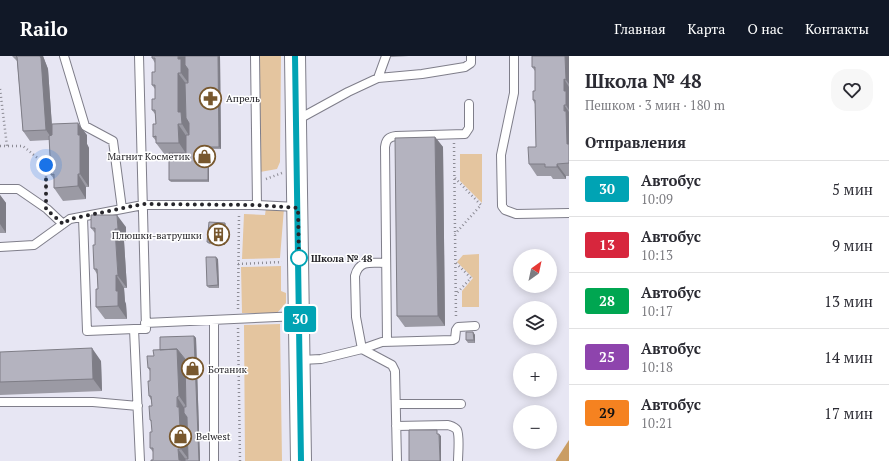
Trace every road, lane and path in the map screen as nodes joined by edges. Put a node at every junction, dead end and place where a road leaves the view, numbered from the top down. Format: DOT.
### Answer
graph roads {
  1 [pos="64,56"];
  2 [pos="139,56"];
  3 [pos="255,56"];
  4 [pos="296,56"];
  5 [pos="386,56"];
  6 [pos="471,56"];
  7 [pos="514,56"];
  8 [pos="378,78"];
  9 [pos="0,89"];
  10 [pos="468,104"];
  11 [pos="296,120"];
  12 [pos="454,135"];
  13 [pos="0,146"];
  14 [pos="7,146"];
  15 [pos="287,171"];
  16 [pos="454,177"];
  17 [pos="256,184"];
  18 [pos="0,189"];
  19 [pos="143,204"];
  20 [pos="239,205"];
  21 [pos="257,205"];
  22 [pos="298,208"];
  23 [pos="46,209"];
  24 [pos="122,209"];
  25 [pos="569,213"];
  26 [pos="83,216"];
  27 [pos="63,224"];
  28 [pos="455,235"];
  29 [pos="0,247"];
  30 [pos="282,262"];
  31 [pos="455,262"];
  32 [pos="386,263"];
  33 [pos="238,264"];
  34 [pos="456,295"];
  35 [pos="300,316"];
  36 [pos="238,319"];
  37 [pos="214,320"];
  38 [pos="146,323"];
  39 [pos="474,326"];
  40 [pos="458,327"];
  41 [pos="134,330"];
  42 [pos="387,341"];
  43 [pos="362,349"];
  44 [pos="301,360"];
  45 [pos="0,402"];
  46 [pos="396,404"];
  47 [pos="461,404"];
  48 [pos="138,406"];
  49 [pos="396,426"];
  50 [pos="140,461"];
  51 [pos="214,461"];
  52 [pos="240,461"];
  53 [pos="301,461"];
  54 [pos="396,461"];
  55 [pos="458,461"];
  1 -- 24 [label="lane"];
  2 -- 19 [label="lane"];
  3 -- 17 [label="lane"];
  4 -- 11 [label="street"];
  5 -- 8 [label="lane"];
  6 -- 8 [label="lane"];
  7 -- 25 [label="lane"];
  8 -- 11 [label="lane"];
  9 -- 14 [label="path"];
  10 -- 12 [label="lane"];
  11 -- 22 [label="street"];
  12 -- 16 [label="path"];
  12 -- 32 [label="lane"];
  13 -- 14 [label="path"];
  14 -- 23 [label="path"];
  15 -- 17 [label="path"];
  16 -- 28 [label="path"];
  16 -- 28 [label="path"];
  17 -- 21 [label="lane"];
  18 -- 23 [label="lane"];
  19 -- 20 [label="lane"];
  19 -- 24 [label="lane"];
  19 -- 38 [label="lane"];
  20 -- 21 [label="lane"];
  20 -- 33 [label="path"];
  21 -- 22 [label="lane"];
  22 -- 35 [label="street"];
  23 -- 27 [label="lane"];
  24 -- 26 [label="lane"];
  26 -- 27 [label="lane"];
  26 -- 41 [label="lane"];
  27 -- 29 [label="lane"];
  28 -- 31 [label="path"];
  30 -- 33 [label="path"];
  31 -- 34 [label="path"];
  31 -- 34 [label="path"];
  32 -- 42 [label="lane"];
  32 -- 43 [label="lane"];
  33 -- 36 [label="path"];
  34 -- 40 [label="path"];
  35 -- 36 [label="lane"];
  35 -- 44 [label="street"];
  36 -- 37 [label="lane"];
  36 -- 52 [label="path"];
  37 -- 38 [label="lane"];
  37 -- 51 [label="lane"];
  38 -- 41 [label="lane"];
  39 -- 40 [label="lane"];
  40 -- 42 [label="lane"];
  41 -- 48 [label="lane"];
  42 -- 43 [label="lane"];
  43 -- 44 [label="lane"];
  43 -- 46 [label="lane"];
  44 -- 53 [label="street"];
  45 -- 48 [label="lane"];
  46 -- 47 [label="lane"];
  46 -- 49 [label="lane"];
  48 -- 50 [label="lane"];
  49 -- 54 [label="lane"];
  49 -- 55 [label="lane"];
}
